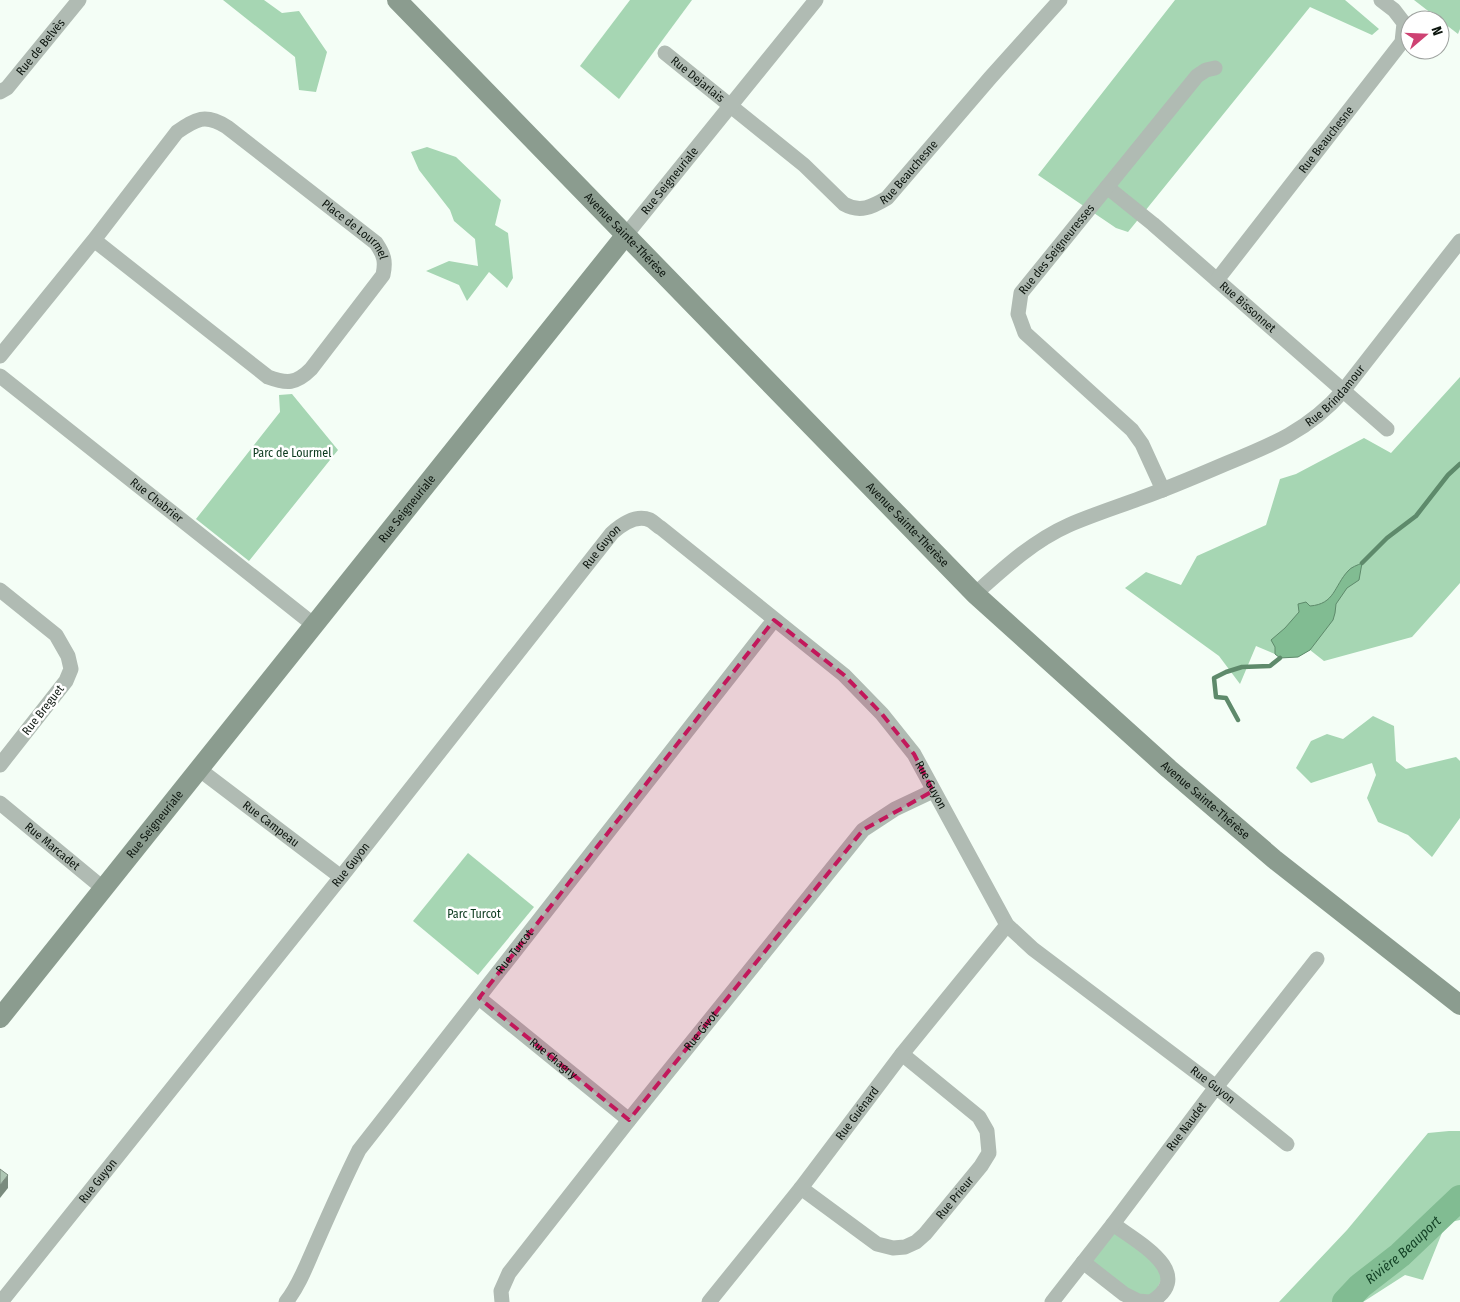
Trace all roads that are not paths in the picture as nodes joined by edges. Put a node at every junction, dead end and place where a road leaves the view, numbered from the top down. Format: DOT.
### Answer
graph roads {
  1 [pos="79,0"];
  2 [pos="397,0"];
  3 [pos="816,0"];
  4 [pos="1060,0"];
  5 [pos="1381,0"];
  6 [pos="665,53"];
  7 [pos="1216,68"];
  8 [pos="0,92"];
  9 [pos="730,105"];
  10 [pos="1107,187"];
  11 [pos="625,236"];
  12 [pos="94,240"];
  13 [pos="1460,241"];
  14 [pos="1217,280"];
  15 [pos="0,356"];
  16 [pos="0,376"];
  17 [pos="1343,391"];
  18 [pos="1387,429"];
  19 [pos="1163,490"];
  20 [pos="0,590"];
  21 [pos="975,594"];
  22 [pos="774,620"];
  23 [pos="314,625"];
  24 [pos="0,765"];
  25 [pos="200,770"];
  26 [pos="933,791"];
  27 [pos="0,803"];
  28 [pos="341,877"];
  29 [pos="104,889"];
  30 [pos="1007,925"];
  31 [pos="1317,958"];
  32 [pos="479,998"];
  33 [pos="1460,1005"];
  34 [pos="0,1018"];
  35 [pos="902,1054"];
  36 [pos="1216,1087"];
  37 [pos="629,1120"];
  38 [pos="1287,1144"];
  39 [pos="801,1188"];
  40 [pos="1113,1224"];
  41 [pos="1083,1262"];
  42 [pos="1,1302"];
  43 [pos="286,1302"];
  44 [pos="502,1302"];
  45 [pos="710,1302"];
  46 [pos="1052,1302"];
  47 [pos="1150,1302"];
  1 -- 8 [label="street, Rue de Belvès"];
  2 -- 11 [label="street, Avenue Sainte-Thérèse"];
  3 -- 9 [label="street, Rue Seigneuriale"];
  4 -- 9 [label="street, Rue Beauchesne"];
  5 -- 14 [label="street, Rue Beauchesne"];
  6 -- 9 [label="street, Rue Dejarlais"];
  7 -- 10 [label="street, Rue des Seigneuresses"];
  9 -- 11 [label="street, Rue Seigneuriale"];
  10 -- 14 [label="street, Rue Bissonnet"];
  10 -- 19 [label="street, Rue des Seigneuresses"];
  11 -- 21 [label="street, Avenue Sainte-Thérèse"];
  11 -- 23 [label="street, Rue Seigneuriale"];
  12 -- 12 [label="street, Place de Lourmel"];
  12 -- 15 [label="street, Place de Lourmel"];
  13 -- 17 [label="street, Rue Brindamour"];
  14 -- 17 [label="street, Rue Bissonnet"];
  16 -- 23 [label="street, Rue Chabrier"];
  17 -- 18 [label="street, Rue Bissonnet"];
  17 -- 19 [label="street, Rue Brindamour"];
  19 -- 21 [label="street, Rue Brindamour"];
  20 -- 24 [label="street, Rue Breguet"];
  21 -- 33 [label="street, Avenue Sainte-Thérèse"];
  22 -- 26 [label="street, Rue Guyon"];
  22 -- 28 [label="street, Rue Guyon"];
  22 -- 32 [label="street, Rue Turcot"];
  23 -- 25 [label="street, Rue Seigneuriale"];
  25 -- 28 [label="street, Rue Campeau"];
  25 -- 29 [label="street, Rue Seigneuriale"];
  26 -- 30 [label="street, Rue Guyon"];
  26 -- 37 [label="street, Rue Givot"];
  27 -- 29 [label="street, Rue Marcadet"];
  28 -- 42 [label="street, Rue Guyon"];
  29 -- 34 [label="street, Rue Seigneuriale"];
  30 -- 35 [label="street, Rue Guénard"];
  30 -- 36 [label="street, Rue Guyon"];
  31 -- 36 [label="street, Rue Naudet"];
  32 -- 37 [label="street, Rue Chagny"];
  32 -- 43 [label="street, Rue Turcot"];
  35 -- 39 [label="street, Rue Guénard"];
  35 -- 39 [label="street, Rue Prieur"];
  36 -- 38 [label="street, Rue Guyon"];
  36 -- 40 [label="street, Rue Naudet"];
  37 -- 44 [label="street, Rue Givot"];
  39 -- 45 [label="street, Rue Guénard"];
  40 -- 41 [label="street, Rue Naudet"];
  40 -- 47 [label="street"];
  41 -- 46 [label="street, Rue Naudet"];
  41 -- 47 [label="street"];
}
